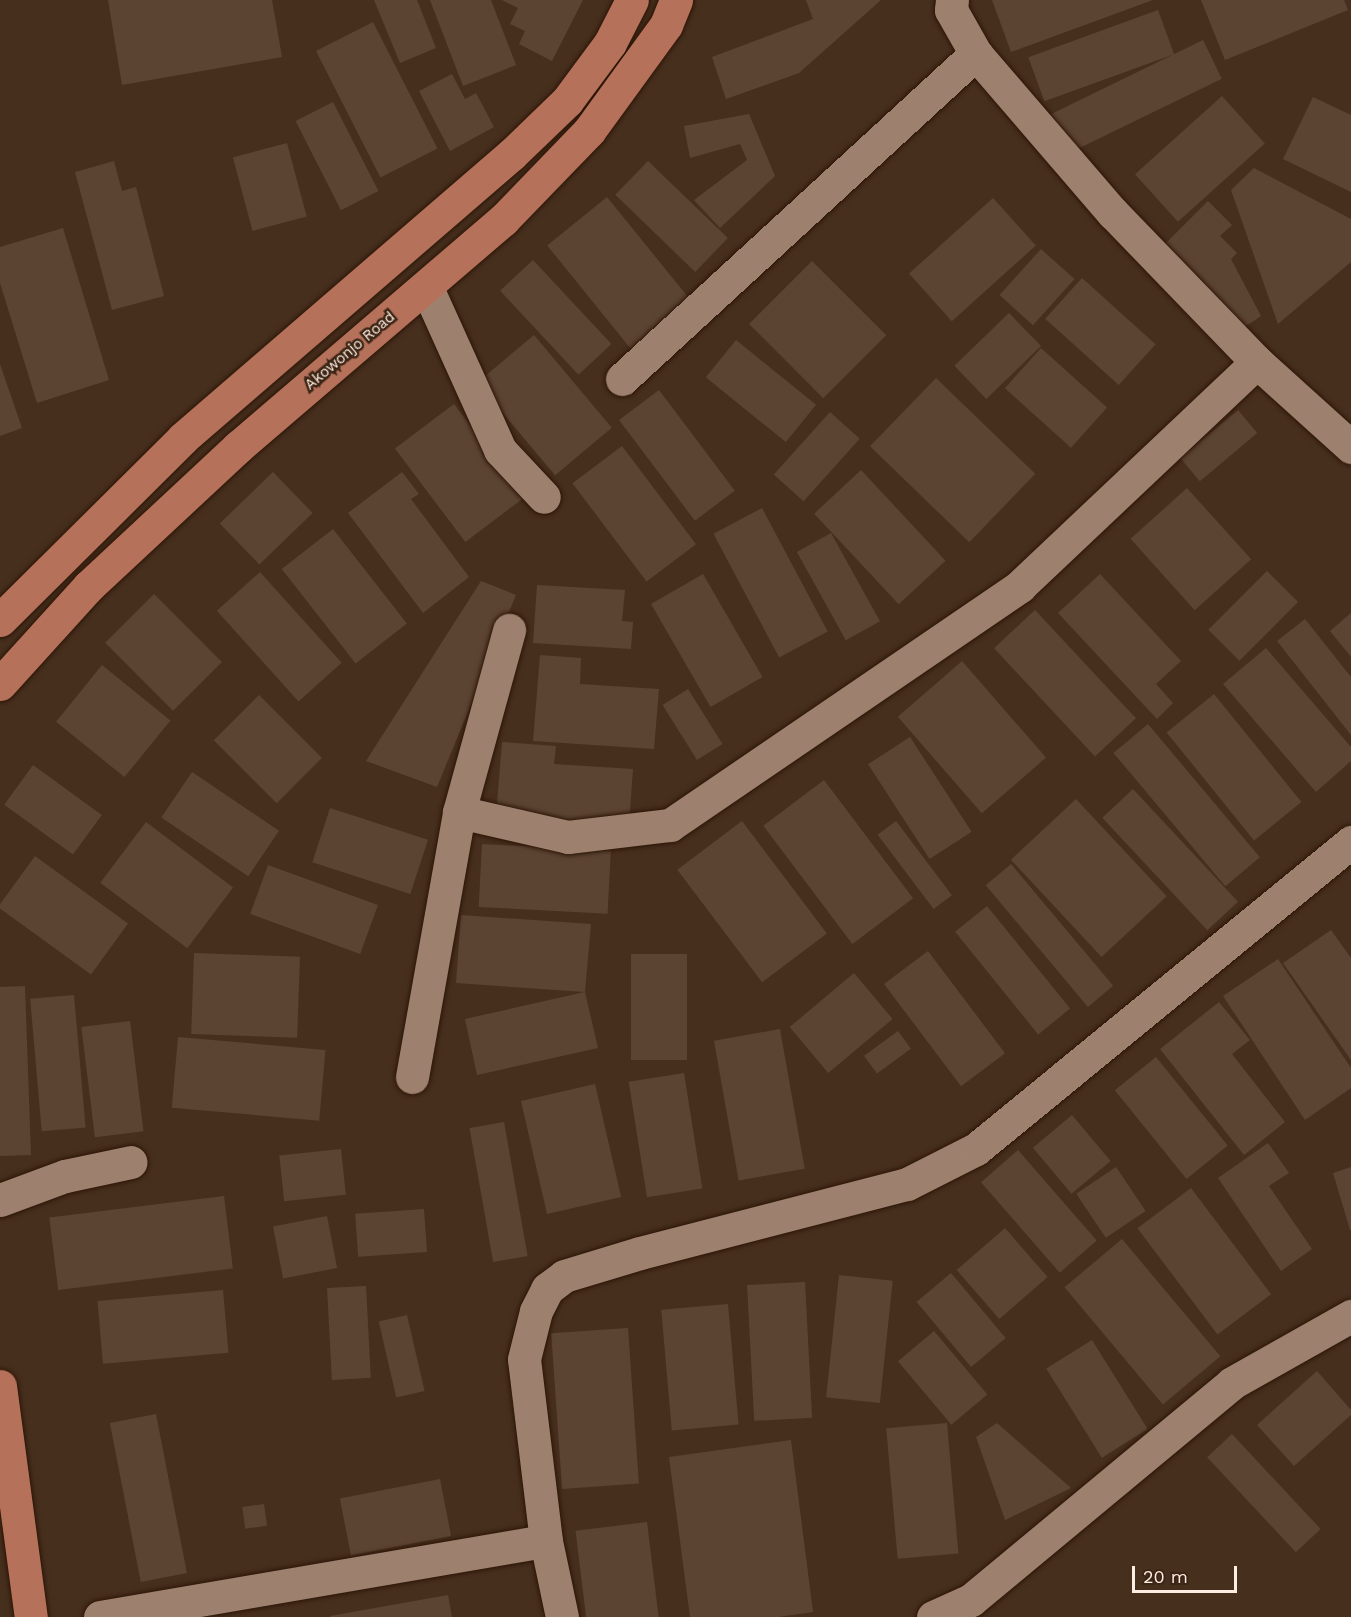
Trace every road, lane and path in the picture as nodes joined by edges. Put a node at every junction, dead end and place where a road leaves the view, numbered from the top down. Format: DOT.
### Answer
graph roads {
  1 [pos="632,0"];
  2 [pos="676,0"];
  3 [pos="952,0"];
  4 [pos="976,54"];
  5 [pos="427,288"];
  6 [pos="1257,362"];
  7 [pos="622,379"];
  8 [pos="1351,447"];
  9 [pos="544,496"];
  10 [pos="0,620"];
  11 [pos="509,630"];
  12 [pos="0,683"];
  13 [pos="459,812"];
  14 [pos="1351,842"];
  15 [pos="412,1077"];
  16 [pos="131,1162"];
  17 [pos="0,1200"];
  18 [pos="1351,1316"];
  19 [pos="0,1386"];
  20 [pos="546,1541"];
  21 [pos="31,1617"];
  22 [pos="100,1617"];
  23 [pos="562,1617"];
  24 [pos="933,1617"];
  1 -- 10 [label="main road"];
  2 -- 5 [label="main road, Akowonjo Road"];
  3 -- 4 [label="street"];
  4 -- 6 [label="street"];
  4 -- 7 [label="street"];
  5 -- 9 [label="street"];
  5 -- 12 [label="main road, Akowonjo Road"];
  6 -- 8 [label="street"];
  6 -- 13 [label="street"];
  11 -- 13 [label="street"];
  13 -- 15 [label="street"];
  14 -- 20 [label="street"];
  16 -- 17 [label="street"];
  18 -- 24 [label="street"];
  19 -- 21 [label="main road"];
  20 -- 22 [label="street"];
  20 -- 23 [label="street"];
}
